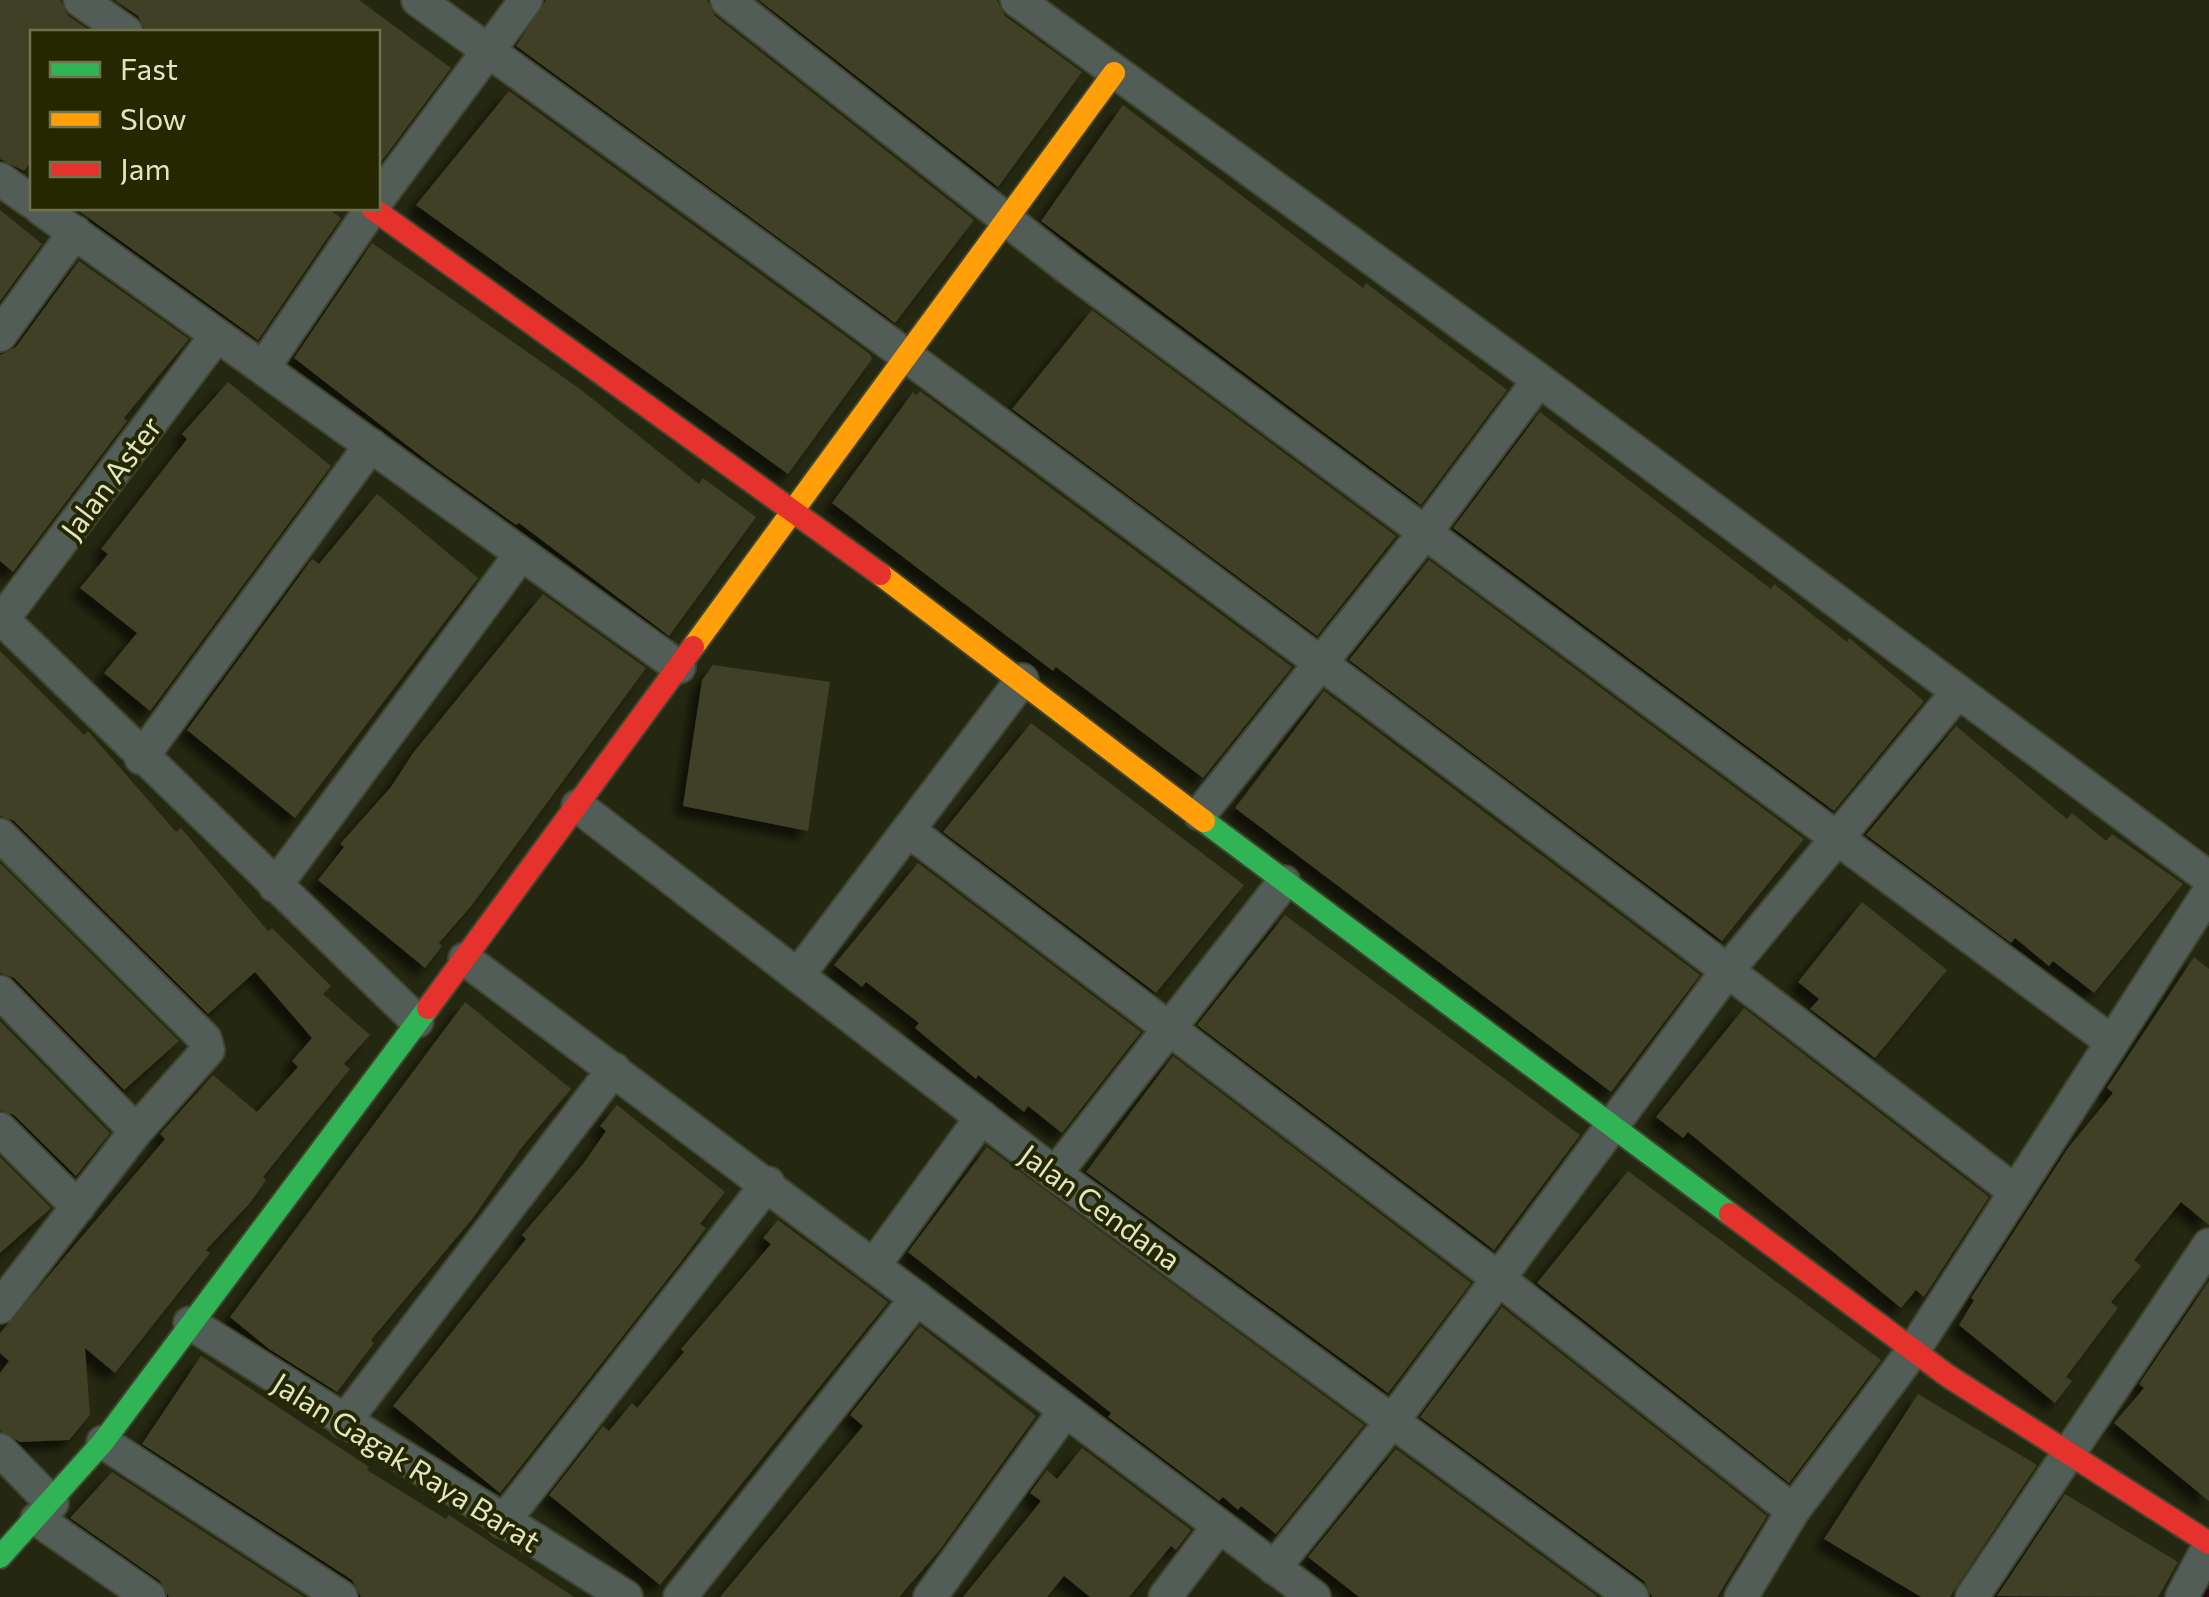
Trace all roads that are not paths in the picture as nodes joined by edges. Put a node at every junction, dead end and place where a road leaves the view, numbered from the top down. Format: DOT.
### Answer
graph roads {
  1 [pos="80,0"];
  2 [pos="418,0"];
  3 [pos="526,0"];
  4 [pos="726,0"];
  5 [pos="1017,0"];
  6 [pos="123,30"];
  7 [pos="488,51"];
  8 [pos="1114,73"];
  9 [pos="0,178"];
  10 [pos="380,197"];
  11 [pos="30,200"];
  12 [pos="43,210"];
  13 [pos="371,210"];
  14 [pos="375,210"];
  15 [pos="1006,220"];
  16 [pos="75,232"];
  17 [pos="0,335"];
  18 [pos="217,335"];
  19 [pos="908,354"];
  20 [pos="264,368"];
  21 [pos="1538,380"];
  22 [pos="370,445"];
  23 [pos="794,510"];
  24 [pos="1426,530"];
  25 [pos="522,554"];
  26 [pos="1,618"];
  27 [pos="1320,665"];
  28 [pos="679,667"];
  29 [pos="1022,680"];
  30 [pos="1957,693"];
  31 [pos="141,758"];
  32 [pos="578,806"];
  33 [pos="1200,814"];
  34 [pos="908,830"];
  35 [pos="0,835"];
  36 [pos="1841,838"];
  37 [pos="2209,878"];
  38 [pos="1284,882"];
  39 [pos="275,886"];
  40 [pos="2209,892"];
  41 [pos="465,959"];
  42 [pos="1728,970"];
  43 [pos="798,975"];
  44 [pos="0,992"];
  45 [pos="417,1021"];
  46 [pos="1168,1032"];
  47 [pos="2112,1042"];
  48 [pos="614,1069"];
  49 [pos="982,1116"];
  50 [pos="1612,1123"];
  51 [pos="0,1129"];
  52 [pos="136,1131"];
  53 [pos="1055,1174"];
  54 [pos="768,1184"];
  55 [pos="2013,1190"];
  56 [pos="78,1207"];
  57 [pos="2209,1245"];
  58 [pos="874,1265"];
  59 [pos="1500,1279"];
  60 [pos="7,1284"];
  61 [pos="917,1298"];
  62 [pos="190,1323"];
  63 [pos="1914,1348"];
  64 [pos="1065,1411"];
  65 [pos="1394,1419"];
  66 [pos="344,1422"];
  67 [pos="104,1442"];
  68 [pos="0,1450"];
  69 [pos="2070,1456"];
  70 [pos="44,1511"];
  71 [pos="1793,1511"];
  72 [pos="503,1522"];
  73 [pos="1219,1526"];
  74 [pos="2209,1544"];
  75 [pos="0,1557"];
  76 [pos="1274,1568"];
  77 [pos="1744,1595"];
  78 [pos="149,1597"];
  79 [pos="341,1597"];
  80 [pos="626,1597"];
  81 [pos="680,1597"];
  82 [pos="930,1597"];
  83 [pos="1165,1597"];
  84 [pos="1314,1597"];
  85 [pos="1632,1597"];
  86 [pos="1972,1597"];
  87 [pos="2182,1597"];
  1 -- 6 [label="street"];
  2 -- 7 [label="street"];
  3 -- 7 [label="street"];
  4 -- 15 [label="street"];
  5 -- 8 [label="street"];
  7 -- 10 [label="street"];
  7 -- 19 [label="street"];
  8 -- 15 [label="street"];
  8 -- 21 [label="street"];
  9 -- 11 [label="street"];
  12 -- 16 [label="street"];
  13 -- 20 [label="street"];
  14 -- 23 [label="street"];
  15 -- 19 [label="street"];
  15 -- 24 [label="street"];
  16 -- 17 [label="street"];
  16 -- 18 [label="street"];
  18 -- 20 [label="street"];
  18 -- 26 [label="street, Jalan Aster"];
  19 -- 23 [label="street"];
  19 -- 27 [label="street"];
  20 -- 22 [label="street"];
  21 -- 24 [label="street"];
  21 -- 30 [label="street"];
  22 -- 25 [label="street"];
  22 -- 31 [label="street"];
  23 -- 28 [label="street"];
  23 -- 29 [label="street"];
  24 -- 27 [label="street"];
  24 -- 36 [label="street"];
  25 -- 28 [label="street"];
  25 -- 39 [label="street"];
  26 -- 31 [label="street"];
  27 -- 33 [label="street"];
  27 -- 42 [label="street"];
  28 -- 32 [label="street"];
  29 -- 33 [label="street"];
  29 -- 34 [label="street"];
  30 -- 36 [label="street"];
  30 -- 37 [label="street"];
  31 -- 39 [label="street"];
  32 -- 41 [label="street"];
  32 -- 43 [label="street, Jalan Cendana"];
  33 -- 38 [label="street"];
  34 -- 43 [label="street"];
  34 -- 46 [label="street"];
  35 -- 52 [label="street"];
  36 -- 42 [label="street"];
  36 -- 47 [label="street"];
  38 -- 46 [label="street"];
  38 -- 50 [label="street"];
  39 -- 45 [label="street"];
  40 -- 47 [label="street"];
  41 -- 45 [label="street"];
  41 -- 48 [label="street"];
  42 -- 50 [label="street"];
  42 -- 55 [label="street"];
  43 -- 49 [label="street, Jalan Cendana"];
  44 -- 52 [label="street"];
  45 -- 62 [label="street"];
  46 -- 53 [label="street"];
  46 -- 59 [label="street"];
  47 -- 55 [label="street"];
  48 -- 54 [label="street"];
  48 -- 66 [label="street"];
  49 -- 53 [label="street, Jalan Cendana"];
  49 -- 58 [label="street"];
  50 -- 59 [label="street"];
  50 -- 63 [label="street"];
  51 -- 56 [label="street"];
  52 -- 56 [label="street"];
  53 -- 65 [label="street, Jalan Cendana"];
  54 -- 58 [label="street"];
  54 -- 72 [label="street"];
  55 -- 63 [label="street"];
  56 -- 60 [label="street"];
  57 -- 69 [label="street"];
  58 -- 61 [label="street"];
  59 -- 65 [label="street"];
  59 -- 71 [label="street"];
  61 -- 64 [label="street"];
  61 -- 81 [label="street"];
  62 -- 66 [label="street, Jalan Gagak Raya Barat"];
  62 -- 67 [label="street"];
  63 -- 69 [label="street"];
  63 -- 71 [label="street"];
  64 -- 73 [label="street"];
  64 -- 82 [label="street"];
  65 -- 76 [label="street"];
  65 -- 85 [label="street, Jalan Cendana"];
  66 -- 72 [label="street, Jalan Gagak Raya Barat"];
  67 -- 70 [label="street"];
  67 -- 79 [label="street"];
  68 -- 70 [label="street"];
  69 -- 74 [label="street"];
  69 -- 86 [label="street"];
  70 -- 75 [label="street"];
  70 -- 78 [label="street"];
  71 -- 77 [label="street"];
  72 -- 80 [label="street, Jalan Gagak Raya Barat"];
  73 -- 76 [label="street"];
  73 -- 83 [label="street"];
  74 -- 87 [label="street"];
  76 -- 84 [label="street"];
}
